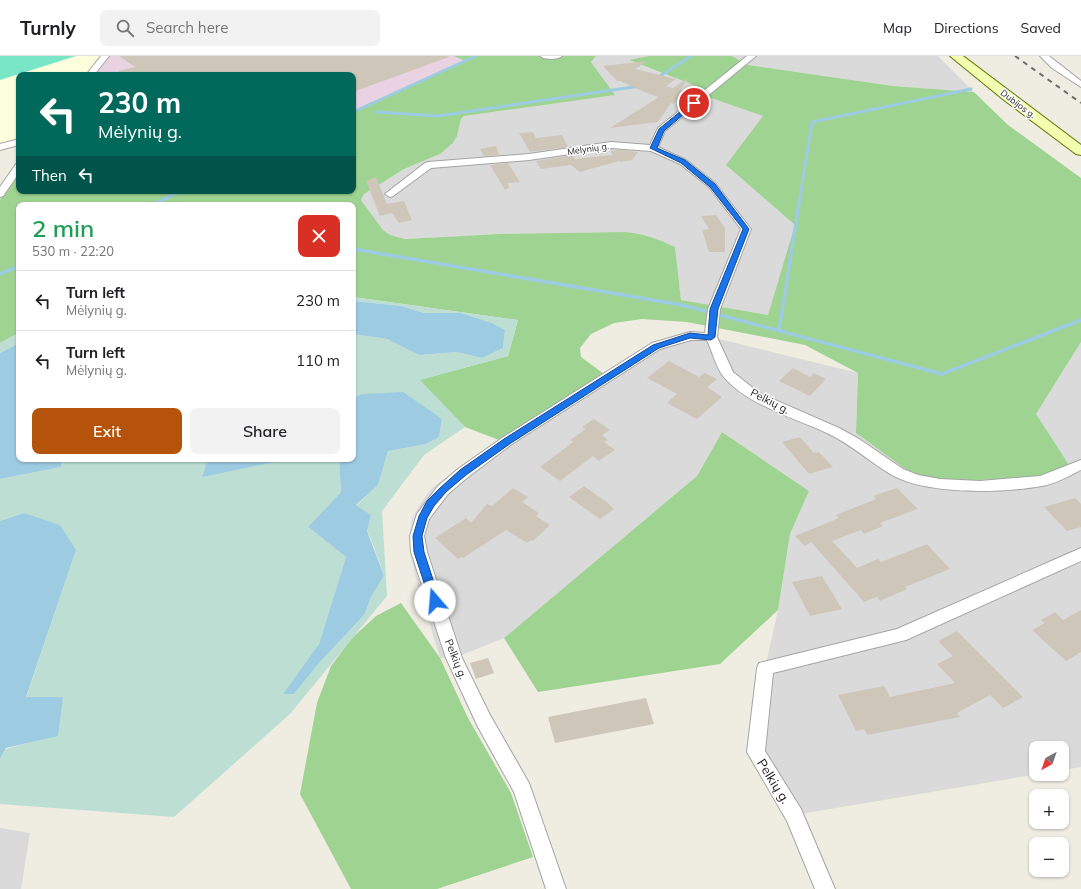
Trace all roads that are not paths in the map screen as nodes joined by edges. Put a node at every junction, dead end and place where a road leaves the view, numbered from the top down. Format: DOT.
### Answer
graph roads {
  1 [pos="105,56"];
  2 [pos="544,56"];
  3 [pos="558,56"];
  4 [pos="956,56"];
  5 [pos="1044,56"];
  6 [pos="748,57"];
  7 [pos="92,72"];
  8 [pos="1081,85"];
  9 [pos="16,143"];
  10 [pos="0,147"];
  11 [pos="653,148"];
  12 [pos="1081,151"];
  13 [pos="16,170"];
  14 [pos="0,194"];
  15 [pos="390,194"];
  16 [pos="711,337"];
  17 [pos="1081,465"];
  18 [pos="1081,554"];
  19 [pos="556,889"];
  20 [pos="825,889"];
  1 -- 7 [label="street"];
  2 -- 3 [label="street"];
  4 -- 12 [label="main road, Dubijos g."];
  5 -- 8 [label="street"];
  6 -- 11 [label="street"];
  9 -- 10 [label="street"];
  11 -- 15 [label="street, Mėlynių g."];
  11 -- 16 [label="street, Mėlynių g."];
  13 -- 14 [label="street"];
  16 -- 17 [label="street, Pelkių g."];
  16 -- 19 [label="street, Pelkių g."];
  18 -- 20 [label="street, Pelkių g."];
}
